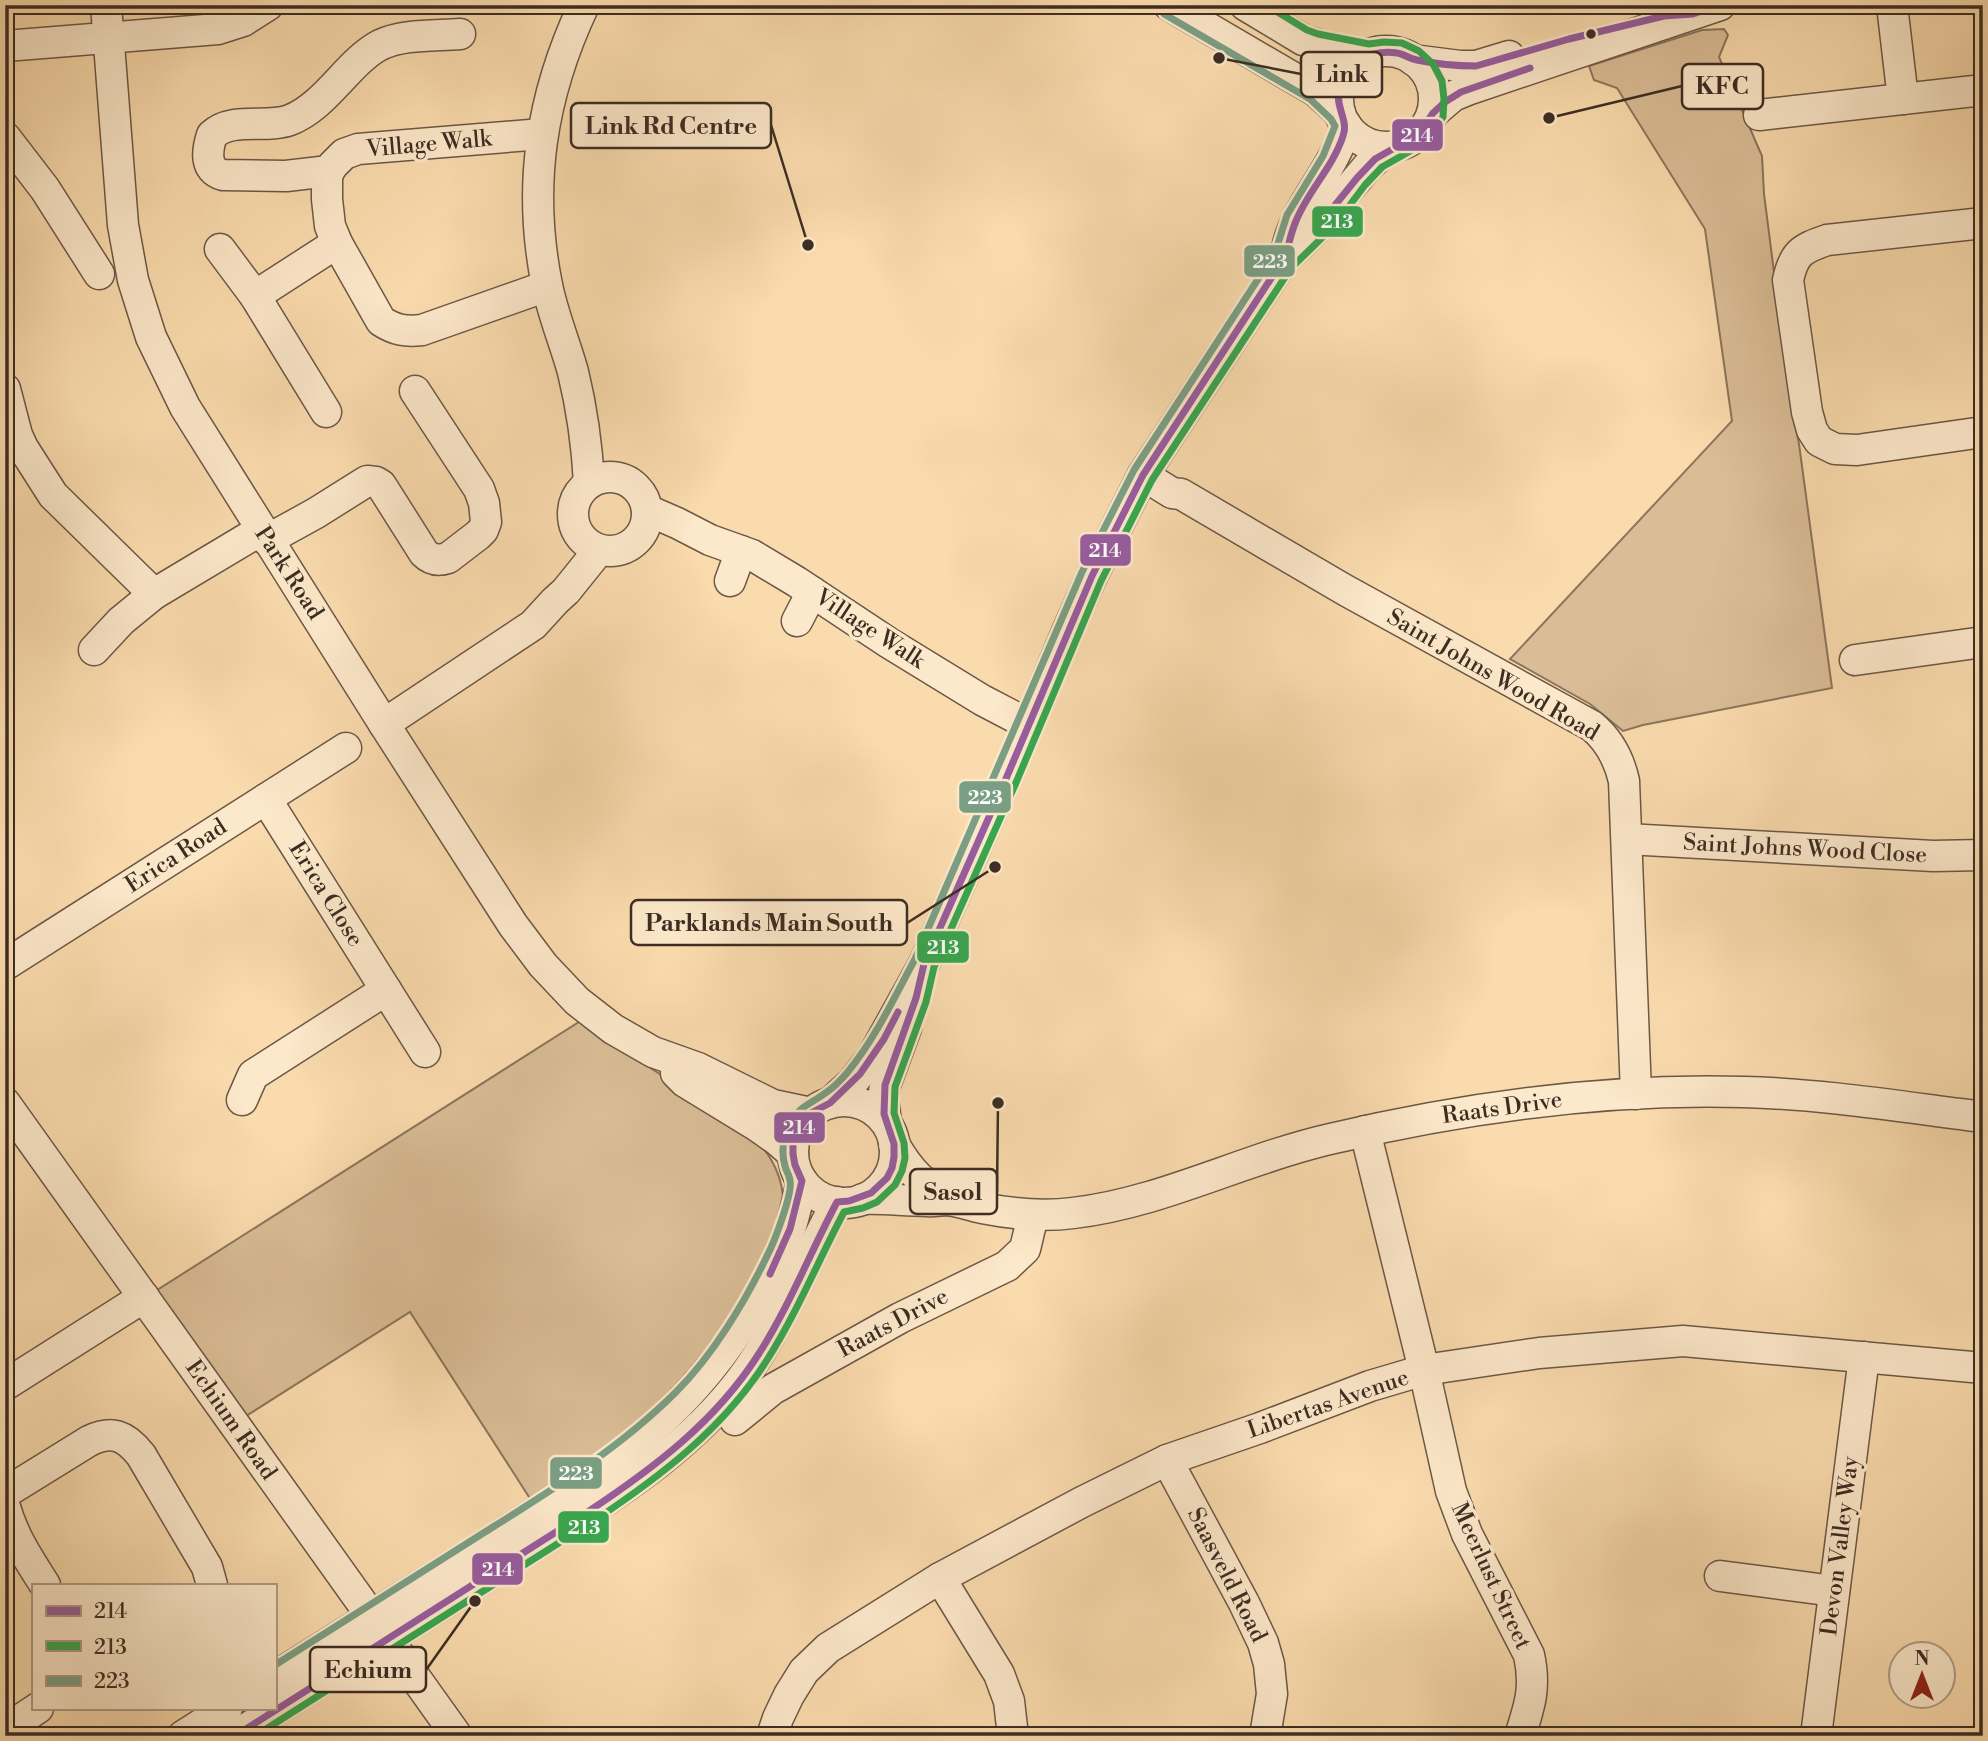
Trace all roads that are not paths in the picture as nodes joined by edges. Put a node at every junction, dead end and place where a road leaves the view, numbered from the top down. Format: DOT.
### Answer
graph roads {
  1 [pos="106,5"];
  2 [pos="268,5"];
  3 [pos="584,5"];
  4 [pos="1169,5"];
  5 [pos="1245,5"];
  6 [pos="1892,5"];
  7 [pos="1707,9"];
  8 [pos="460,34"];
  9 [pos="108,39"];
  10 [pos="5,46"];
  11 [pos="1368,55"];
  12 [pos="1413,60"];
  13 [pos="1983,90"];
  14 [pos="1903,99"];
  15 [pos="1433,113"];
  16 [pos="1759,115"];
  17 [pos="1343,119"];
  18 [pos="542,134"];
  19 [pos="1397,146"];
  20 [pos="10,152"];
  21 [pos="329,171"];
  22 [pos="1983,223"];
  23 [pos="337,243"];
  24 [pos="220,249"];
  25 [pos="1285,257"];
  26 [pos="99,274"];
  27 [pos="547,286"];
  28 [pos="255,296"];
  29 [pos="5,389"];
  30 [pos="415,391"];
  31 [pos="326,412"];
  32 [pos="1983,432"];
  33 [pos="1143,475"];
  34 [pos="601,480"];
  35 [pos="644,522"];
  36 [pos="264,535"];
  37 [pos="590,544"];
  38 [pos="741,551"];
  39 [pos="730,581"];
  40 [pos="812,592"];
  41 [pos="154,594"];
  42 [pos="797,621"];
  43 [pos="1983,642"];
  44 [pos="94,650"];
  45 [pos="1854,660"];
  46 [pos="384,724"];
  47 [pos="1027,724"];
  48 [pos="346,748"];
  49 [pos="266,799"];
  50 [pos="1627,839"];
  51 [pos="1983,855"];
  52 [pos="924,964"];
  53 [pos="5,965"];
  54 [pos="386,990"];
  55 [pos="425,1052"];
  56 [pos="653,1052"];
  57 [pos="1636,1094"];
  58 [pos="242,1100"];
  59 [pos="5,1103"];
  60 [pos="821,1108"];
  61 [pos="1983,1117"];
  62 [pos="1365,1131"];
  63 [pos="890,1133"];
  64 [pos="798,1168"];
  65 [pos="850,1200"];
  66 [pos="949,1200"];
  67 [pos="1033,1215"];
  68 [pos="144,1297"];
  69 [pos="1864,1357"];
  70 [pos="1983,1368"];
  71 [pos="1424,1370"];
  72 [pos="5,1385"];
  73 [pos="734,1420"];
  74 [pos="1167,1460"];
  75 [pos="5,1493"];
  76 [pos="5,1507"];
  77 [pos="1720,1576"];
  78 [pos="940,1578"];
  79 [pos="44,1584"];
  80 [pos="212,1584"];
  81 [pos="1834,1591"];
  82 [pos="380,1628"];
  83 [pos="276,1677"];
  84 [pos="276,1705"];
  85 [pos="35,1710"];
  86 [pos="224,1710"];
  87 [pos="270,1710"];
  88 [pos="5,1730"];
  89 [pos="183,1736"];
  90 [pos="235,1736"];
  91 [pos="457,1736"];
  92 [pos="772,1736"];
  93 [pos="1013,1736"];
  94 [pos="1265,1736"];
  95 [pos="1520,1736"];
  96 [pos="1816,1736"];
  1 -- 9 [label="street, Park Road"];
  2 -- 9 [label="street"];
  3 -- 18 [label="street"];
  4 -- 17 [label="street"];
  5 -- 11 [label="street"];
  6 -- 14 [label="street"];
  7 -- 12 [label="street"];
  7 -- 15 [label="street"];
  8 -- 21 [label="street"];
  9 -- 10 [label="street"];
  9 -- 36 [label="street, Park Road"];
  11 -- 12 [label="street"];
  11 -- 17 [label="street"];
  12 -- 15 [label="street"];
  13 -- 14 [label="street"];
  14 -- 16 [label="street"];
  15 -- 19 [label="street"];
  17 -- 19 [label="street"];
  17 -- 25 [label="street"];
  18 -- 21 [label="street, Village Walk"];
  18 -- 27 [label="street"];
  19 -- 25 [label="street"];
  20 -- 26 [label="street"];
  21 -- 23 [label="street"];
  22 -- 32 [label="street"];
  23 -- 27 [label="street"];
  23 -- 28 [label="street"];
  24 -- 28 [label="street"];
  25 -- 33 [label="street"];
  27 -- 34 [label="street"];
  28 -- 31 [label="street"];
  29 -- 41 [label="street"];
  30 -- 36 [label="street"];
  33 -- 47 [label="street"];
  33 -- 50 [label="street, Saint Johns Wood Road"];
  34 -- 35 [label="street"];
  34 -- 37 [label="street"];
  35 -- 37 [label="street"];
  35 -- 38 [label="street, Village Walk"];
  36 -- 41 [label="street"];
  36 -- 46 [label="street, Park Road"];
  37 -- 46 [label="street"];
  38 -- 39 [label="street"];
  38 -- 40 [label="street, Village Walk"];
  40 -- 42 [label="street"];
  40 -- 47 [label="street, Village Walk"];
  41 -- 44 [label="street"];
  43 -- 45 [label="street"];
  46 -- 56 [label="street, Park Road"];
  47 -- 52 [label="street"];
  48 -- 49 [label="street, Erica Road"];
  49 -- 53 [label="street, Erica Road"];
  49 -- 54 [label="street, Erica Close"];
  50 -- 51 [label="street, Saint Johns Wood Close"];
  50 -- 57 [label="street, Saint Johns Wood Road"];
  52 -- 60 [label="street"];
  52 -- 63 [label="street"];
  54 -- 55 [label="street, Erica Close"];
  54 -- 58 [label="street"];
  56 -- 60 [label="street, Park Road"];
  56 -- 64 [label="street, Park Road"];
  57 -- 61 [label="street, Raats Drive"];
  57 -- 62 [label="street, Raats Drive"];
  59 -- 68 [label="street, Echium Road"];
  60 -- 63 [label="street"];
  60 -- 64 [label="street"];
  62 -- 67 [label="street, Raats Drive"];
  62 -- 71 [label="street, Meerlust Street"];
  63 -- 65 [label="street"];
  63 -- 66 [label="street, Raats Drive"];
  64 -- 65 [label="street"];
  64 -- 82 [label="street"];
  65 -- 66 [label="street, Raats Drive"];
  65 -- 82 [label="street"];
  66 -- 67 [label="street, Raats Drive"];
  67 -- 73 [label="street, Raats Drive"];
  68 -- 72 [label="street"];
  68 -- 82 [label="street, Echium Road"];
  69 -- 70 [label="street, Libertas Avenue"];
  69 -- 71 [label="street, Libertas Avenue"];
  69 -- 81 [label="street, Devon Valley Way"];
  71 -- 74 [label="street, Libertas Avenue"];
  71 -- 95 [label="street, Meerlust Street"];
  74 -- 78 [label="street, Libertas Avenue"];
  74 -- 94 [label="street, Saasveld Road"];
  75 -- 80 [label="street"];
  76 -- 79 [label="street"];
  77 -- 81 [label="street"];
  78 -- 92 [label="street, Libertas Avenue"];
  78 -- 93 [label="street"];
  81 -- 96 [label="street, Devon Valley Way"];
  82 -- 83 [label="street"];
  82 -- 84 [label="street"];
  82 -- 91 [label="street, Echium Road"];
  85 -- 88 [label="street"];
  86 -- 89 [label="street"];
  87 -- 90 [label="street"];
}
